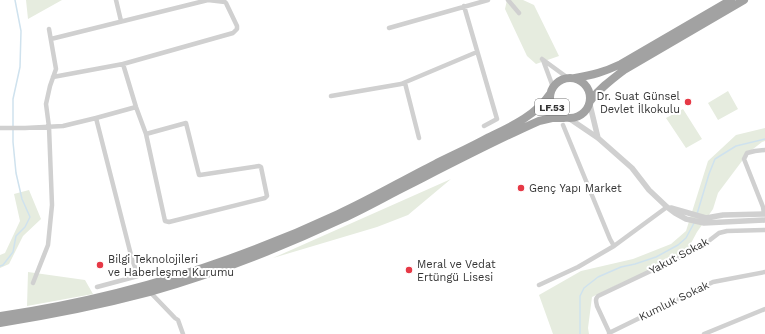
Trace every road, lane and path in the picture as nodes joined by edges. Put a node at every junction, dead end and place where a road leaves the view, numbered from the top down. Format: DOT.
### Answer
graph roads {
  1 [pos="116,0"];
  2 [pos="488,0"];
  3 [pos="508,0"];
  4 [pos="731,0"];
  5 [pos="744,0"];
  6 [pos="464,6"];
  7 [pos="519,13"];
  8 [pos="121,21"];
  9 [pos="389,28"];
  10 [pos="49,29"];
  11 [pos="50,39"];
  12 [pos="477,52"];
  13 [pos="123,64"];
  14 [pos="53,77"];
  15 [pos="571,78"];
  16 [pos="405,82"];
  17 [pos="552,90"];
  18 [pos="331,96"];
  19 [pos="590,102"];
  20 [pos="136,107"];
  21 [pos="96,118"];
  22 [pos="566,121"];
  23 [pos="484,126"];
  24 [pos="49,127"];
  25 [pos="0,128"];
  26 [pos="146,134"];
  27 [pos="419,138"];
  28 [pos="598,138"];
  29 [pos="765,150"];
  30 [pos="667,207"];
  31 [pos="764,207"];
  32 [pos="765,214"];
  33 [pos="705,220"];
  34 [pos="765,220"];
  35 [pos="765,230"];
  36 [pos="614,246"];
  37 [pos="765,272"];
  38 [pos="33,283"];
  39 [pos="539,285"];
  40 [pos="97,287"];
  41 [pos="150,292"];
  42 [pos="765,309"];
  43 [pos="0,316"];
  44 [pos="0,323"];
  45 [pos="609,333"];
  46 [pos="712,333"];
  47 [pos="183,334"];
  48 [pos="704,334"];
  1 -- 8 [label="street"];
  2 -- 6 [label="street"];
  3 -- 7 [label="street"];
  4 -- 15 [label="highway, LF.53"];
  5 -- 19 [label="highway, LF.53"];
  6 -- 9 [label="street"];
  6 -- 12 [label="street"];
  8 -- 11 [label="street"];
  8 -- 13 [label="street"];
  10 -- 11 [label="street"];
  11 -- 14 [label="street"];
  12 -- 16 [label="street"];
  12 -- 23 [label="street"];
  13 -- 14 [label="street"];
  13 -- 20 [label="street"];
  14 -- 24 [label="street"];
  15 -- 17 [label="highway, LF.53"];
  15 -- 17 [label="street"];
  15 -- 19 [label="highway"];
  16 -- 18 [label="street"];
  16 -- 27 [label="street"];
  17 -- 22 [label="highway, LF.53"];
  17 -- 43 [label="highway, LF.53"];
  19 -- 22 [label="highway, LF.53"];
  19 -- 28 [label="street"];
  20 -- 21 [label="street"];
  20 -- 26 [label="street"];
  21 -- 24 [label="street"];
  21 -- 40 [label="street"];
  22 -- 28 [label="street"];
  22 -- 36 [label="street"];
  22 -- 41 [label="highway, LF.53"];
  24 -- 25 [label="street"];
  24 -- 38 [label="street"];
  26 -- 26 [label="street"];
  28 -- 30 [label="street"];
  29 -- 31 [label="street"];
  30 -- 33 [label="street"];
  30 -- 36 [label="street"];
  31 -- 32 [label="street"];
  32 -- 33 [label="street"];
  33 -- 34 [label="street"];
  35 -- 45 [label="street, Yakut Sokak"];
  36 -- 39 [label="street"];
  37 -- 45 [label="street, Kumluk Sokak"];
  41 -- 44 [label="highway, LF.53"];
  41 -- 47 [label="street"];
  42 -- 46 [label="street"];
  46 -- 48 [label="street"];
}
